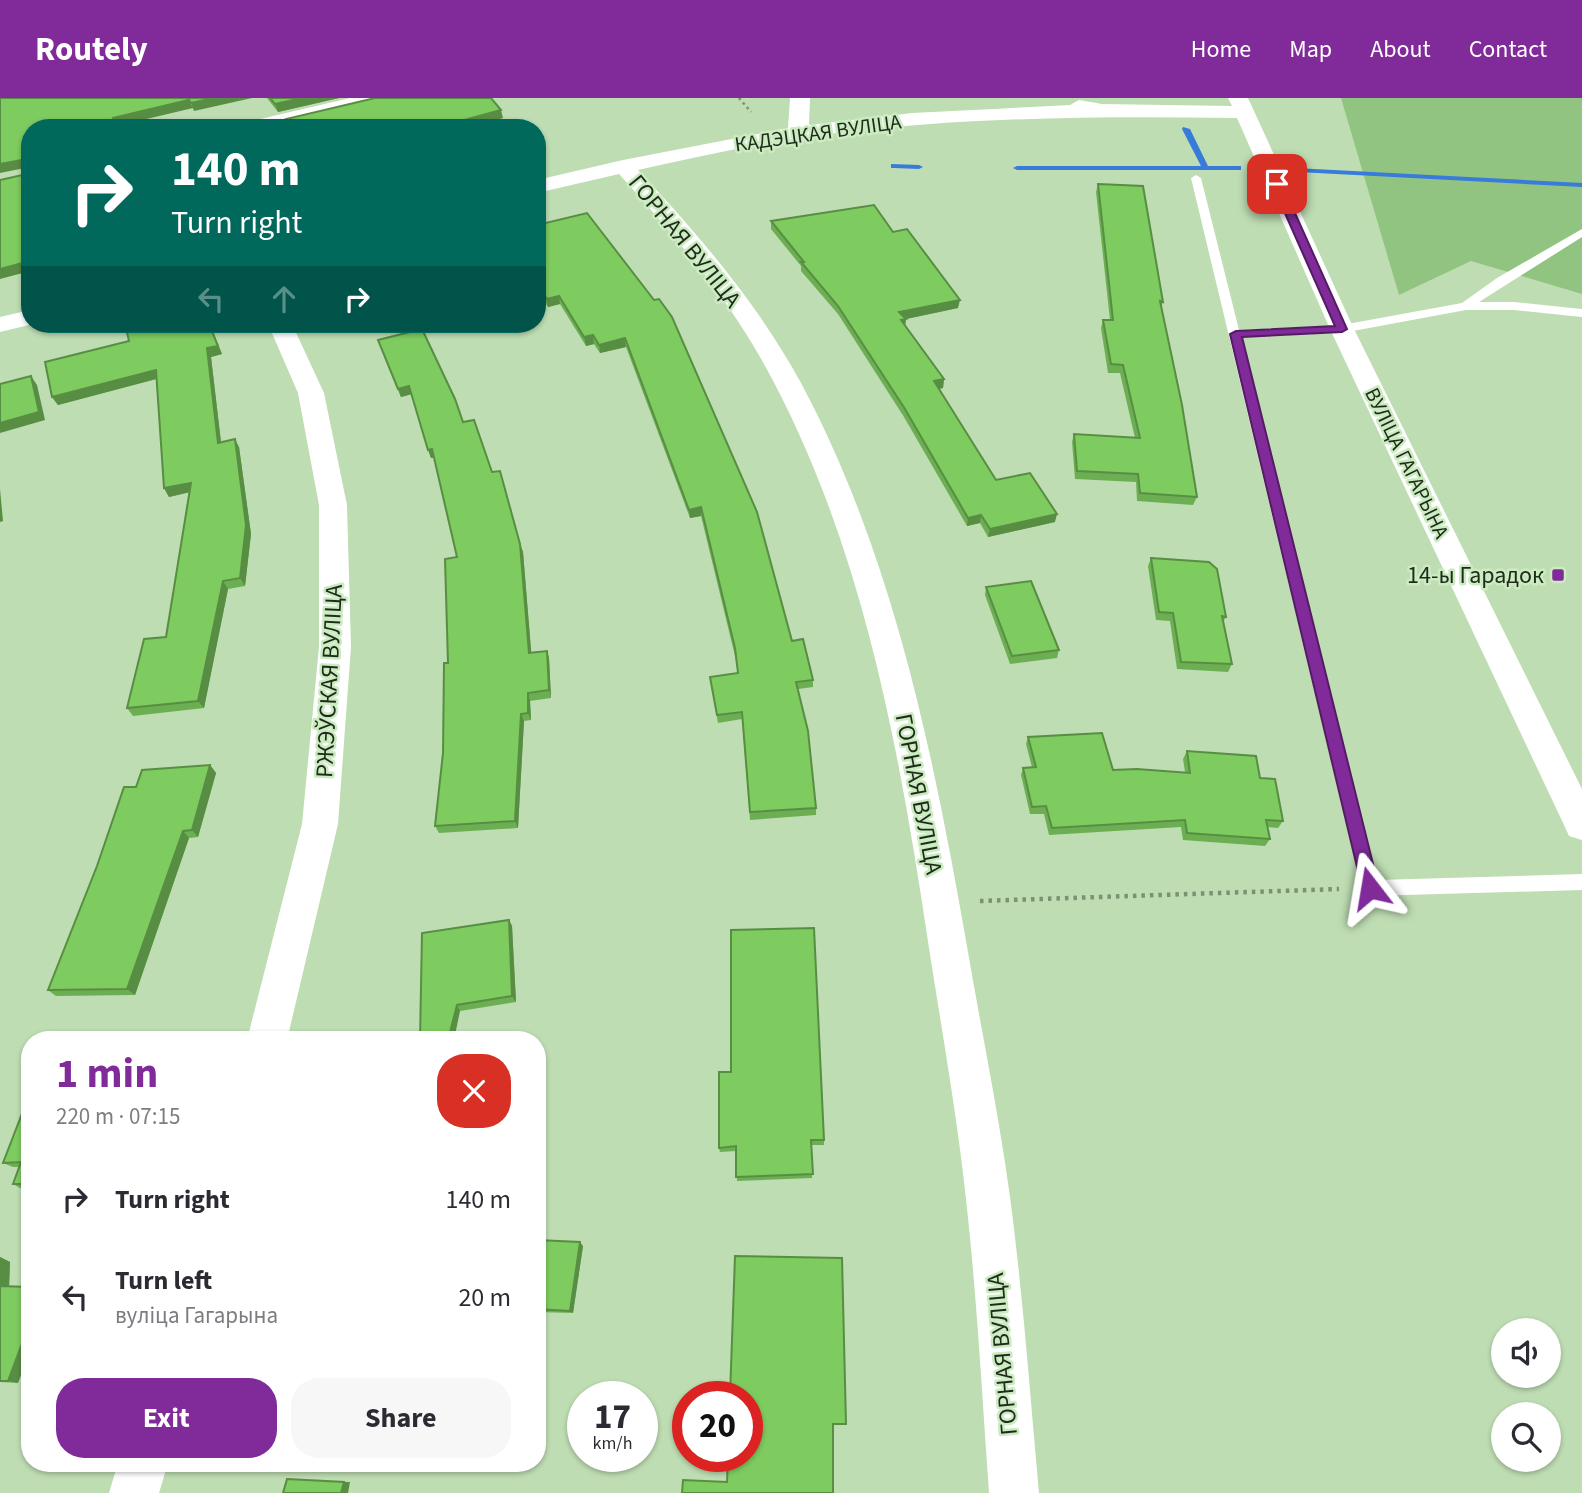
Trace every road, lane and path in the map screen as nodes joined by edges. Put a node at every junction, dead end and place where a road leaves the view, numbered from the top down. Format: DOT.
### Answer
graph roads {
  1 [pos="376,98"];
  2 [pos="800,98"];
  3 [pos="1027,98"];
  4 [pos="1241,105"];
  5 [pos="1102,110"];
  6 [pos="285,119"];
  7 [pos="798,132"];
  8 [pos="623,166"];
  9 [pos="1196,178"];
  10 [pos="546,185"];
  11 [pos="1582,232"];
  12 [pos="1466,306"];
  13 [pos="1582,313"];
  14 [pos="21,319"];
  15 [pos="0,325"];
  16 [pos="1342,329"];
  17 [pos="284,333"];
  18 [pos="1236,334"];
  19 [pos="1582,825"];
  20 [pos="1582,882"];
  21 [pos="1370,888"];
  22 [pos="941,902"];
  23 [pos="269,1031"];
  24 [pos="140,1472"];
  25 [pos="134,1493"];
  26 [pos="1014,1493"];
  1 -- 6 [label="street"];
  2 -- 7 [label="street"];
  3 -- 5 [label="street"];
  4 -- 5 [label="street"];
  4 -- 16 [label="street, ВУЛІЦА ГАГАРЫНА"];
  5 -- 7 [label="street, КАДЭЦКАЯ ВУЛІЦА"];
  7 -- 8 [label="street, КАДЭЦКАЯ ВУЛІЦА"];
  8 -- 10 [label="street, КАДЭЦКАЯ ВУЛІЦА"];
  8 -- 22 [label="street, ГОРНАЯ ВУЛІЦА"];
  9 -- 18 [label="lane"];
  11 -- 12 [label="lane"];
  12 -- 13 [label="lane"];
  12 -- 16 [label="lane"];
  14 -- 15 [label="street"];
  16 -- 18 [label="lane"];
  16 -- 19 [label="street, ВУЛІЦА ГАГАРЫНА"];
  17 -- 23 [label="street, РЖЭЎСКАЯ ВУЛІЦА"];
  18 -- 21 [label="lane"];
  20 -- 21 [label="lane"];
  21 -- 22 [label="path"];
  22 -- 26 [label="street, ГОРНАЯ ВУЛІЦА"];
  24 -- 25 [label="street"];
}
